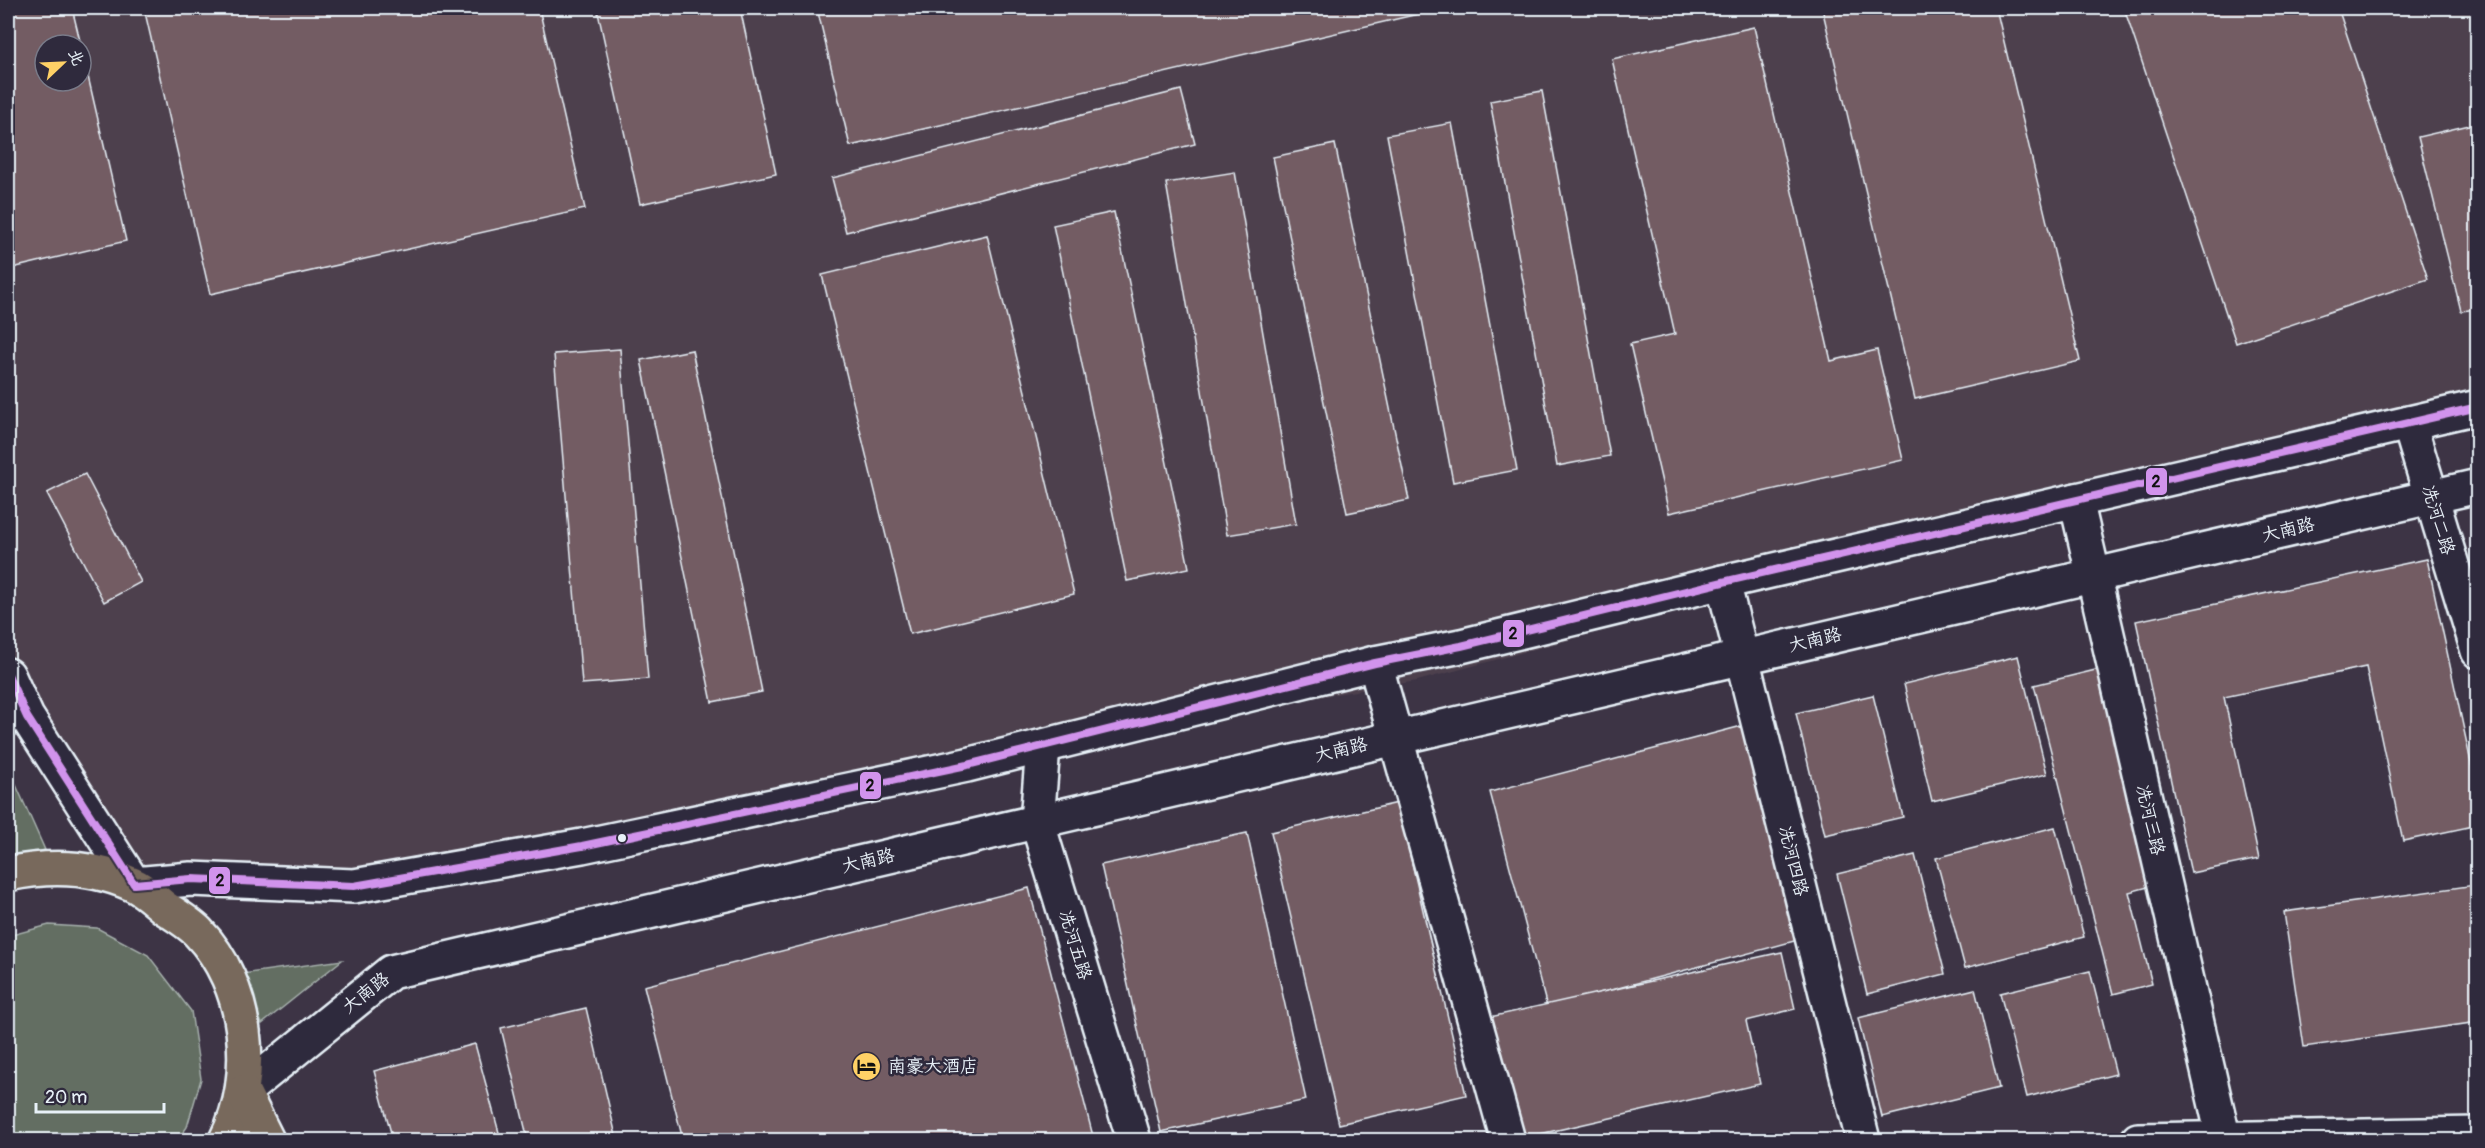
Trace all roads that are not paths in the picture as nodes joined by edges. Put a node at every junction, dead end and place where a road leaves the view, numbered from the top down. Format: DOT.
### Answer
graph roads {
  1 [pos="2478,407"];
  2 [pos="2409,423"];
  3 [pos="2478,486"];
  4 [pos="2431,497"];
  5 [pos="2076,500"];
  6 [pos="2094,575"];
  7 [pos="1723,582"];
  8 [pos="2478,651"];
  9 [pos="1742,657"];
  10 [pos="1375,663"];
  11 [pos="8,675"];
  12 [pos="1396,738"];
  13 [pos="1043,747"];
  14 [pos="1037,821"];
  15 [pos="8,874"];
  16 [pos="134,884"];
  17 [pos="243,1092"];
  18 [pos="2478,1134"];
  19 [pos="226,1140"];
  20 [pos="267,1140"];
  21 [pos="1134,1140"];
  22 [pos="1508,1140"];
  23 [pos="1863,1140"];
  24 [pos="2138,1140"];
  25 [pos="2224,1140"];
  1 -- 2 [label="street"];
  2 -- 4 [label="street, 冼河二路"];
  2 -- 5 [label="street"];
  3 -- 4 [label="street, 大南路"];
  4 -- 6 [label="street, 大南路"];
  4 -- 8 [label="street, 冼河二路"];
  5 -- 6 [label="street, 冼河三路"];
  5 -- 7 [label="street"];
  6 -- 9 [label="street, 大南路"];
  6 -- 25 [label="street, 冼河三路"];
  7 -- 9 [label="street, 冼河四路"];
  7 -- 10 [label="street"];
  9 -- 12 [label="street, 大南路"];
  9 -- 23 [label="street, 冼河四路"];
  10 -- 12 [label="street"];
  10 -- 13 [label="street"];
  11 -- 16 [label="street"];
  12 -- 14 [label="street, 大南路"];
  12 -- 22 [label="street"];
  13 -- 14 [label="street, 冼河五路"];
  13 -- 16 [label="street"];
  14 -- 17 [label="street, 大南路"];
  14 -- 21 [label="street, 冼河五路"];
  15 -- 16 [label="main road"];
  16 -- 17 [label="main road"];
  17 -- 19 [label="main road"];
  17 -- 20 [label="main road"];
  18 -- 25 [label="street"];
  24 -- 25 [label="street"];
}
